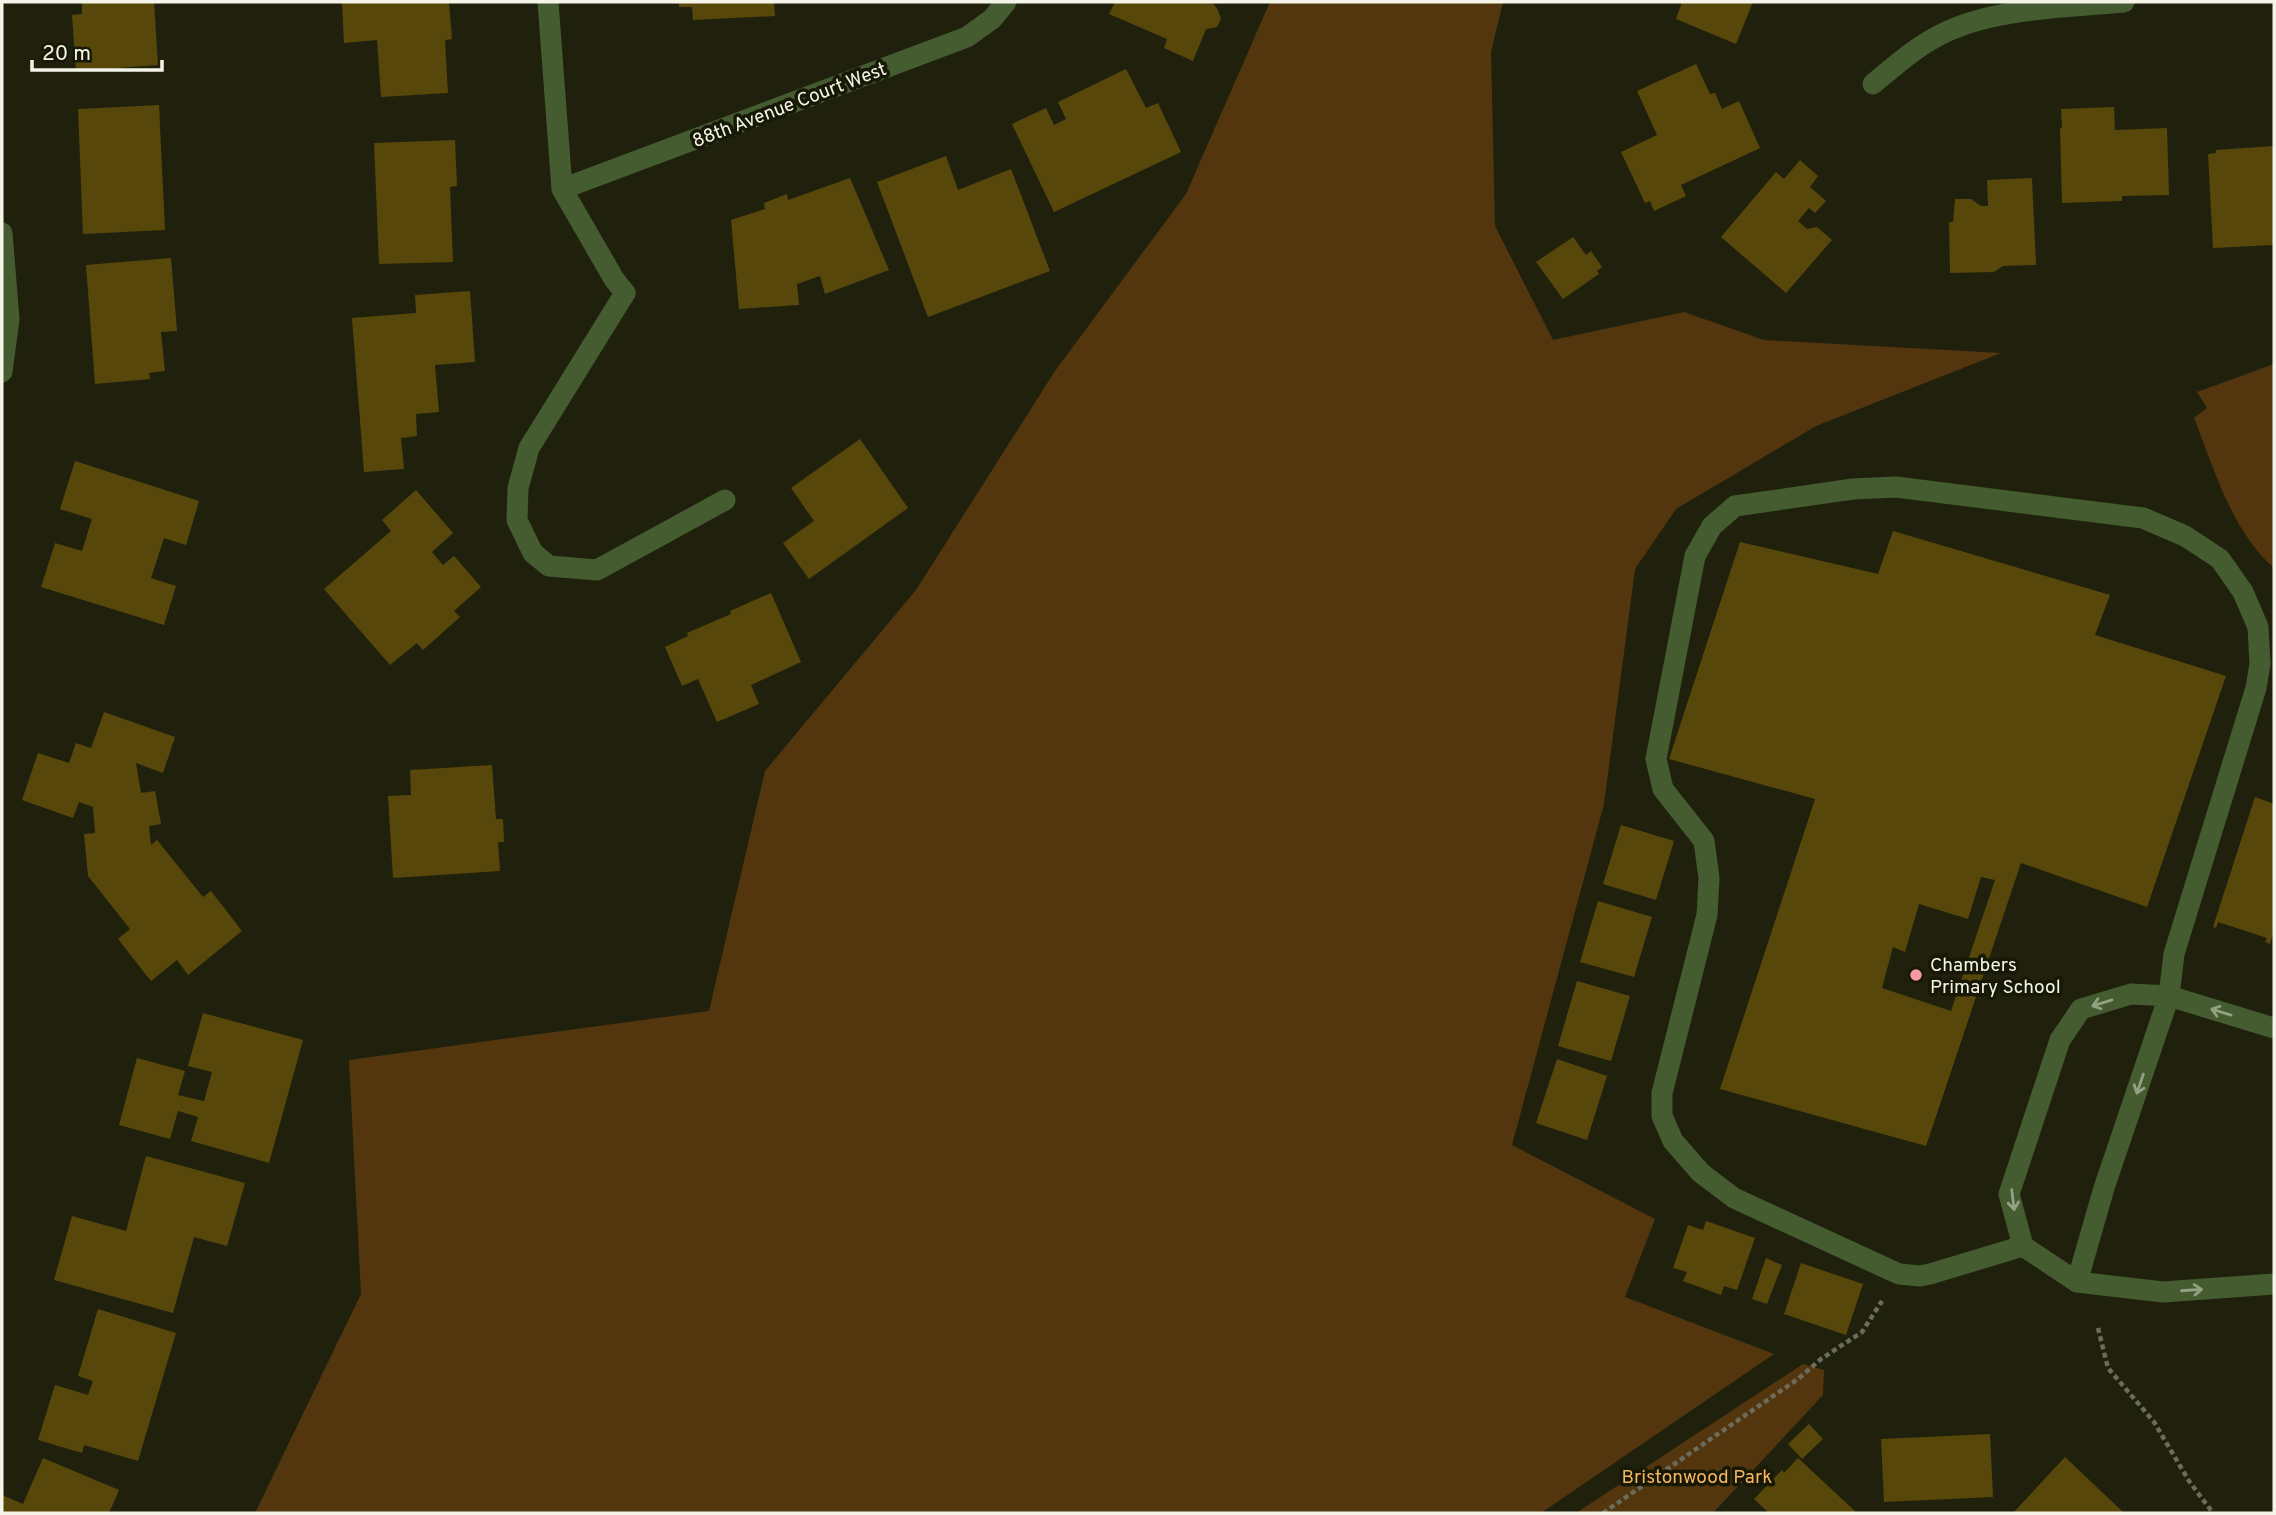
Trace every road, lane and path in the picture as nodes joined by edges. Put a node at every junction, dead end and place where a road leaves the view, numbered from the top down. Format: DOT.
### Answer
graph roads {
  1 [pos="548,2"];
  2 [pos="1006,2"];
  3 [pos="2124,2"];
  4 [pos="1873,84"];
  5 [pos="562,190"];
  6 [pos="2,233"];
  7 [pos="2,372"];
  8 [pos="725,500"];
  9 [pos="2169,996"];
  10 [pos="2274,1028"];
  11 [pos="2023,1246"];
  12 [pos="1899,1275"];
  13 [pos="2077,1282"];
  14 [pos="2274,1284"];
  15 [pos="2098,1328"];
  16 [pos="1613,1506"];
  17 [pos="1603,1513"];
  18 [pos="1614,1513"];
  19 [pos="2213,1513"];
  1 -- 5 [label="street"];
  2 -- 5 [label="street, 88th Avenue Court West"];
  3 -- 4 [label="street"];
  5 -- 8 [label="street"];
  6 -- 7 [label="street"];
  10 -- 9 [label="street, one-way"];
  9 -- 11 [label="street, one-way"];
  9 -- 12 [label="street"];
  9 -- 13 [label="street, one-way"];
  11 -- 12 [label="street"];
  11 -- 13 [label="street"];
  12 -- 16 [label="path"];
  13 -- 14 [label="street, one-way"];
  15 -- 19 [label="path"];
  16 -- 17 [label="path"];
  16 -- 18 [label="path"];
}
